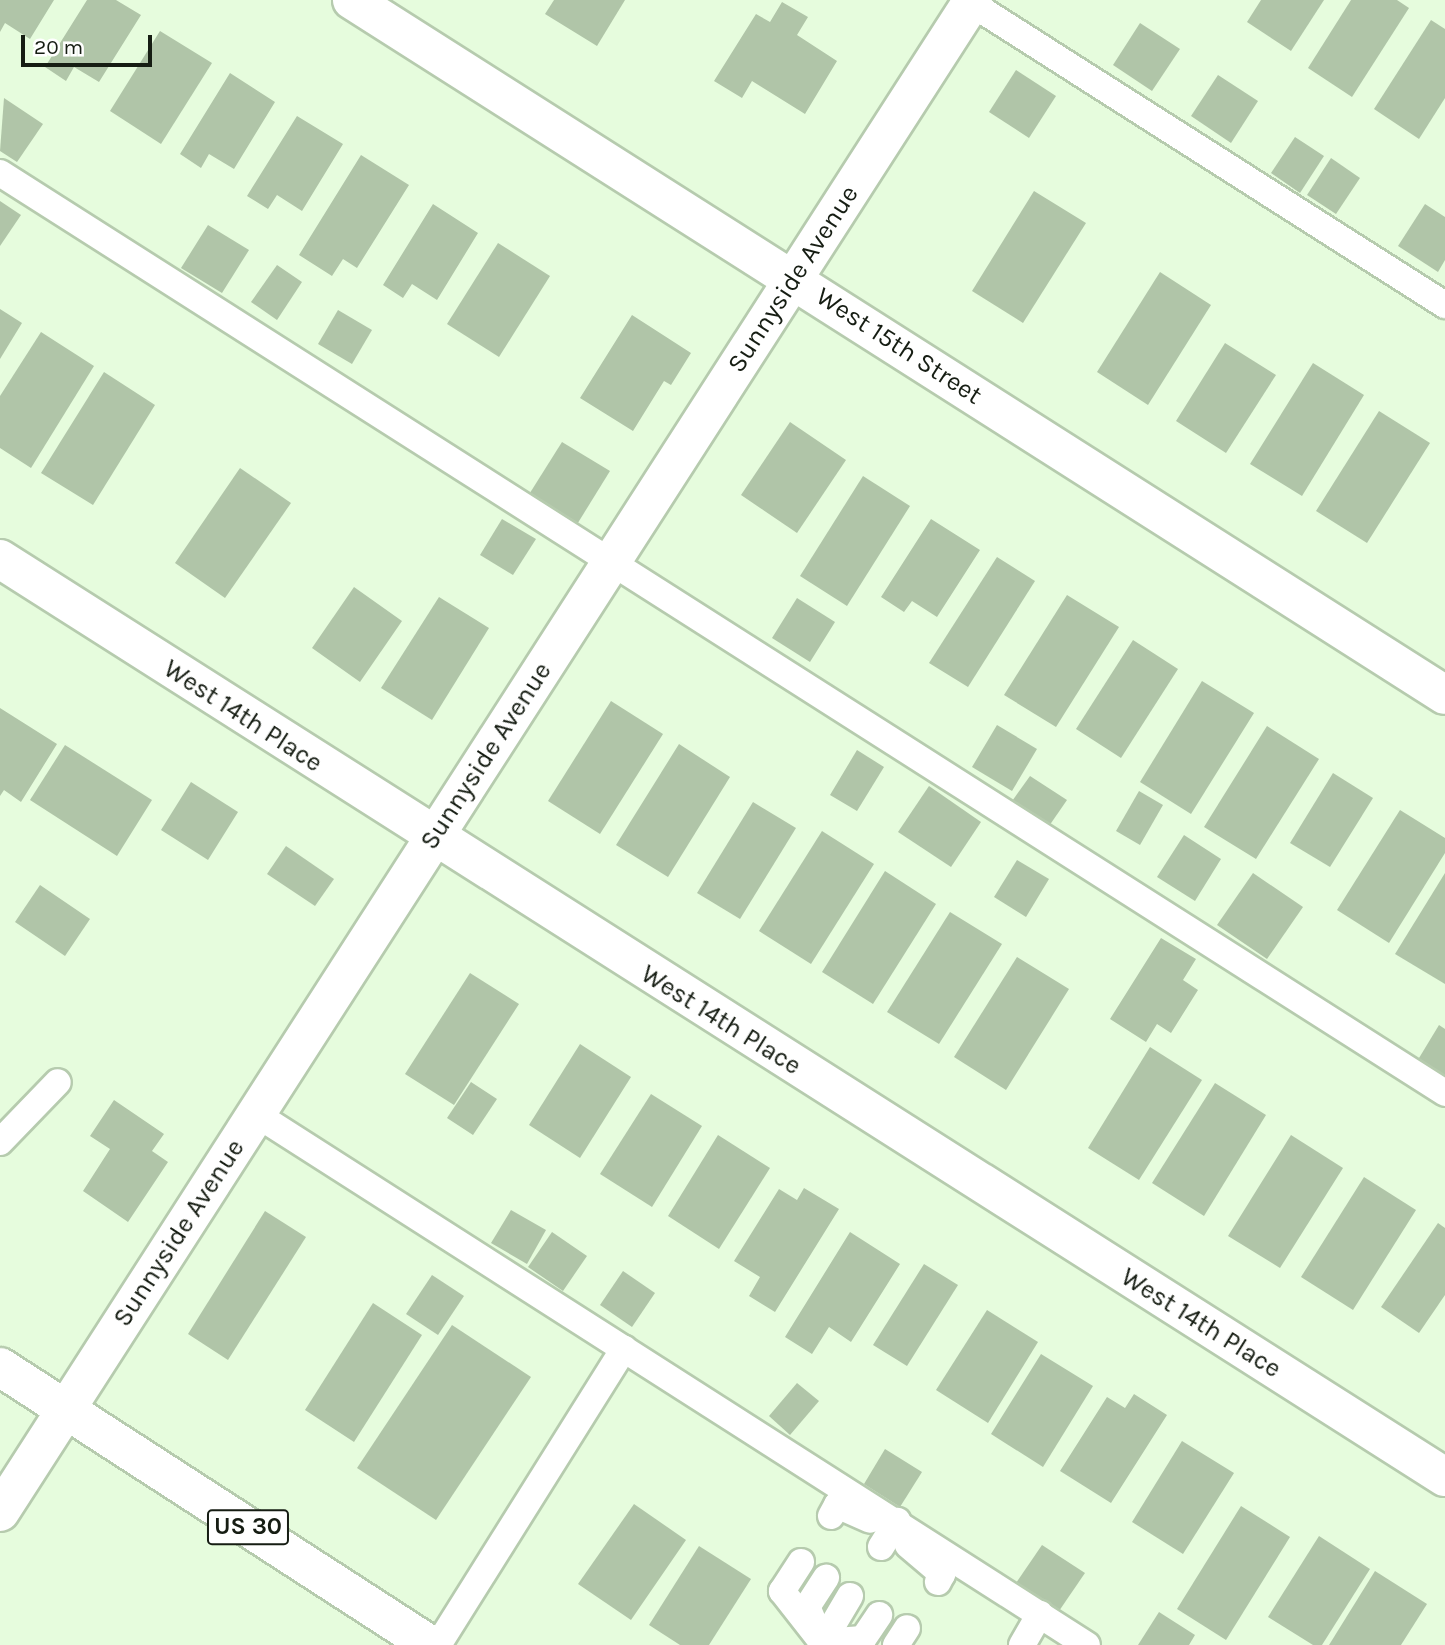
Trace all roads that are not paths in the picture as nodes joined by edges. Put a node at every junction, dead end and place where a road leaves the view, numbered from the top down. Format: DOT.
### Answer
graph roads {
  1 [pos="352,0"];
  2 [pos="970,1"];
  3 [pos="0,173"];
  4 [pos="794,279"];
  5 [pos="1445,304"];
  6 [pos="0,559"];
  7 [pos="612,561"];
  8 [pos="1445,695"];
  9 [pos="433,838"];
  10 [pos="58,1082"];
  11 [pos="1445,1093"];
  12 [pos="256,1114"];
  13 [pos="0,1142"];
  14 [pos="624,1349"];
  15 [pos="0,1367"];
  16 [pos="66,1409"];
  17 [pos="1445,1477"];
  18 [pos="0,1512"];
  19 [pos="831,1516"];
  20 [pos="856,1532"];
  21 [pos="890,1533"];
  22 [pos="801,1562"];
  23 [pos="912,1567"];
  24 [pos="826,1577"];
  25 [pos="938,1582"];
  26 [pos="850,1596"];
  27 [pos="1040,1614"];
  28 [pos="879,1615"];
  29 [pos="827,1644"];
  30 [pos="430,1645"];
  31 [pos="438,1645"];
  32 [pos="1022,1645"];
  33 [pos="1087,1645"];
  1 -- 4 [label="street, West 15th Street"];
  2 -- 4 [label="street, Sunnyside Avenue"];
  2 -- 5 [label="lane"];
  3 -- 7 [label="lane"];
  4 -- 7 [label="street, Sunnyside Avenue"];
  4 -- 8 [label="street, West 15th Street"];
  6 -- 9 [label="street, West 14th Place"];
  7 -- 9 [label="street, Sunnyside Avenue"];
  7 -- 11 [label="lane"];
  9 -- 12 [label="street, Sunnyside Avenue"];
  9 -- 17 [label="street, West 14th Place"];
  10 -- 13 [label="lane"];
  12 -- 14 [label="lane"];
  12 -- 16 [label="street, Sunnyside Avenue"];
  14 -- 21 [label="lane"];
  14 -- 31 [label="lane"];
  15 -- 16 [label="street, US 30"];
  16 -- 18 [label="street, Sunnyside Avenue"];
  16 -- 30 [label="street, US 30"];
  19 -- 21 [label="lane"];
  20 -- 21 [label="lane"];
  21 -- 23 [label="lane"];
  21 -- 25 [label="lane"];
  21 -- 27 [label="lane"];
  22 -- 29 [label="lane"];
  24 -- 29 [label="lane"];
  26 -- 29 [label="lane"];
  27 -- 32 [label="lane"];
  27 -- 33 [label="lane"];
  28 -- 29 [label="lane"];
}
